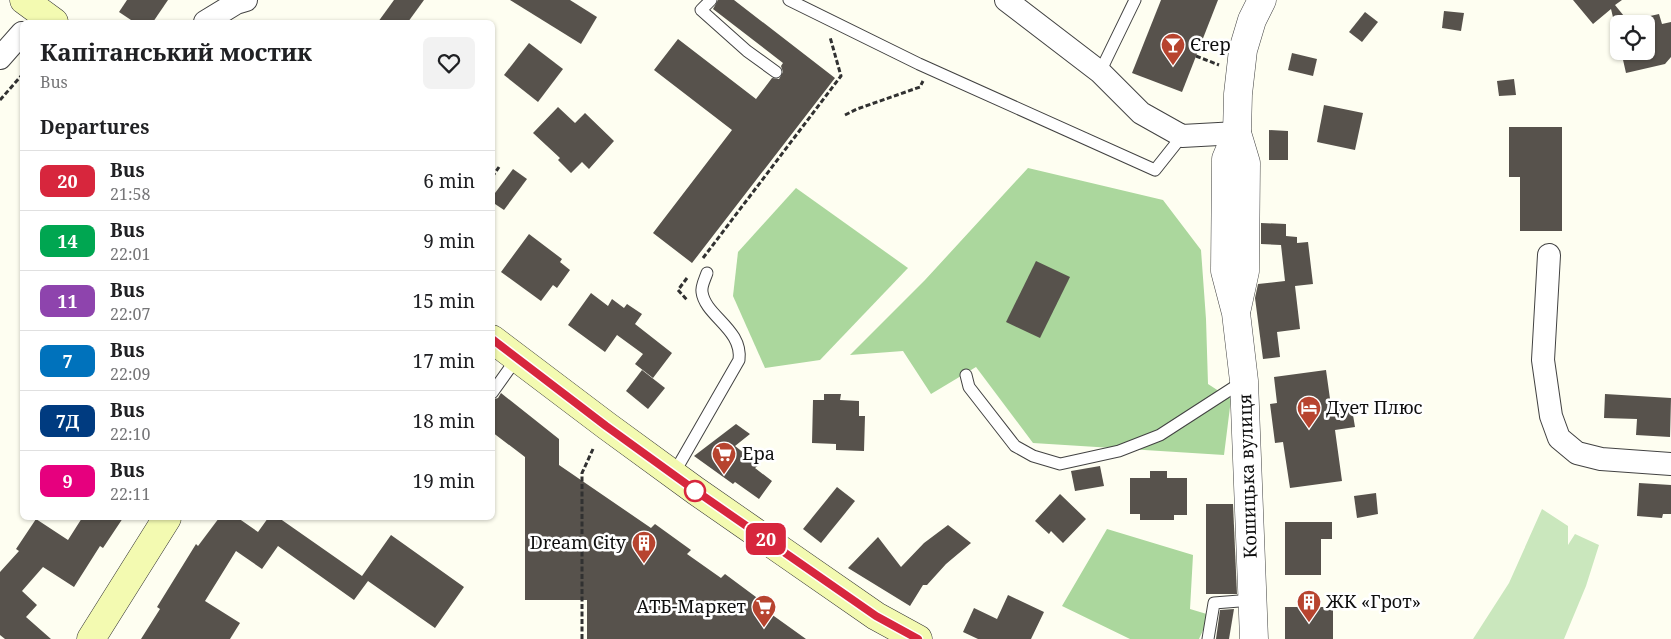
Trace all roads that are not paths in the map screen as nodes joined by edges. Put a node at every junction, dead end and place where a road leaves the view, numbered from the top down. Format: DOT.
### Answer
graph roads {
  1 [pos="246,0"];
  2 [pos="710,0"];
  3 [pos="789,0"];
  4 [pos="1006,0"];
  5 [pos="1135,0"];
  6 [pos="1262,0"];
  7 [pos="208,20"];
  8 [pos="20,35"];
  9 [pos="0,58"];
  10 [pos="776,72"];
  11 [pos="1100,72"];
  12 [pos="1237,133"];
  13 [pos="1182,136"];
  14 [pos="1549,255"];
  15 [pos="708,273"];
  16 [pos="495,342"];
  17 [pos="517,358"];
  18 [pos="966,375"];
  19 [pos="1244,381"];
  20 [pos="495,389"];
  21 [pos="1671,464"];
  22 [pos="673,475"];
  23 [pos="166,520"];
  24 [pos="1252,600"];
  25 [pos="92,639"];
  26 [pos="918,639"];
  27 [pos="1208,639"];
  28 [pos="1254,639"];
  1 -- 7 [label="street"];
  2 -- 10 [label="lane"];
  3 -- 13 [label="lane"];
  4 -- 11 [label="street"];
  5 -- 11 [label="lane"];
  6 -- 12 [label="street, Кошицька вулиця"];
  8 -- 9 [label="street"];
  11 -- 13 [label="street"];
  12 -- 13 [label="street"];
  12 -- 19 [label="street, Кошицька вулиця"];
  14 -- 21 [label="street"];
  15 -- 22 [label="lane"];
  16 -- 17 [label="main road"];
  17 -- 20 [label="lane"];
  17 -- 22 [label="main road"];
  18 -- 19 [label="lane"];
  19 -- 24 [label="street, Кошицька вулиця"];
  22 -- 26 [label="main road"];
  23 -- 25 [label="main road"];
  24 -- 27 [label="lane"];
  24 -- 28 [label="street, Кошицька вулиця"];
}
